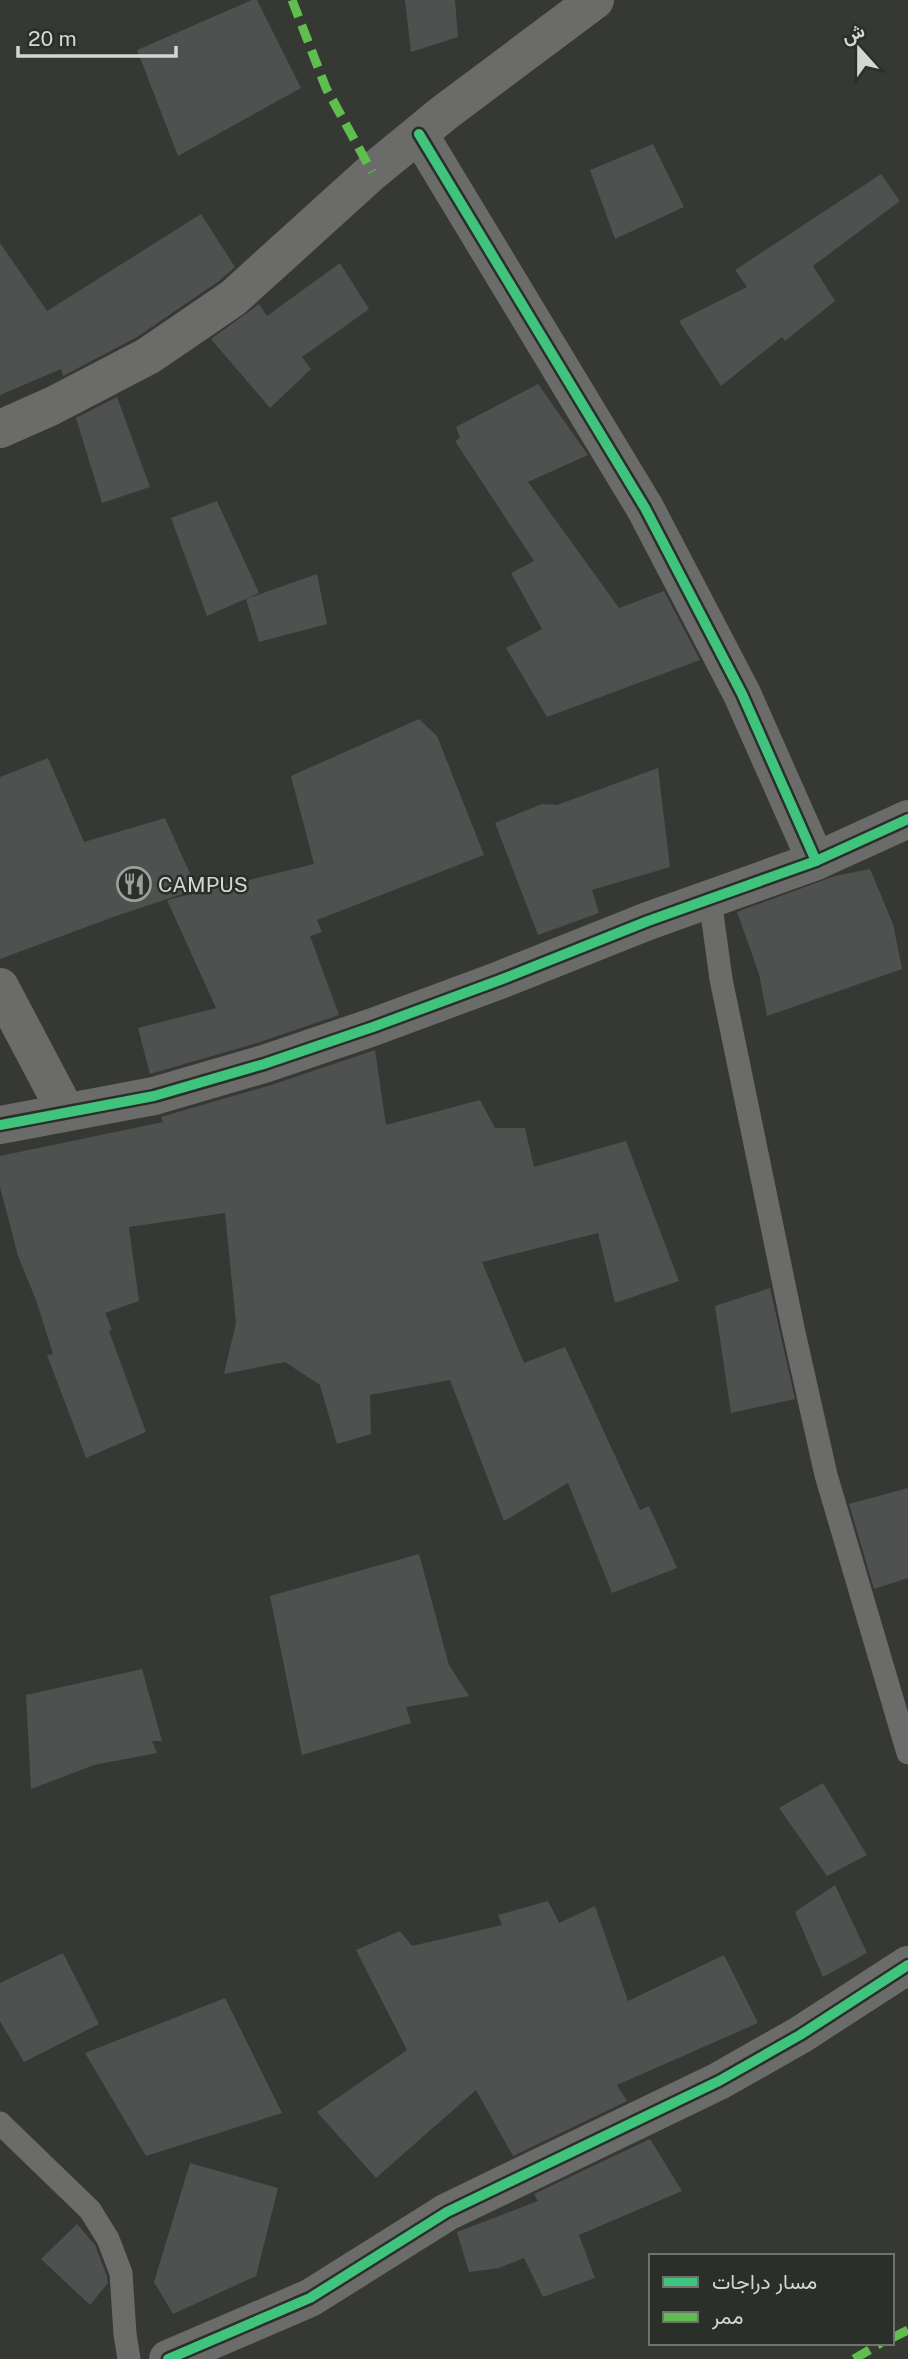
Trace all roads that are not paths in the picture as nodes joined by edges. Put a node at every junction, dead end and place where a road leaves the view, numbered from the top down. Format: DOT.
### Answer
graph roads {
  1 [pos="595,0"];
  2 [pos="419,134"];
  3 [pos="0,429"];
  4 [pos="908,819"];
  5 [pos="816,861"];
  6 [pos="710,899"];
  7 [pos="0,987"];
  8 [pos="66,1112"];
  9 [pos="0,1125"];
  10 [pos="908,1753"];
  11 [pos="908,1965"];
  12 [pos="0,2123"];
  13 [pos="129,2359"];
  14 [pos="168,2359"];
  1 -- 2 [label="street"];
  2 -- 3 [label="street"];
  2 -- 5 [label="street"];
  4 -- 5 [label="street"];
  5 -- 6 [label="street"];
  6 -- 8 [label="street"];
  6 -- 10 [label="lane"];
  7 -- 8 [label="street"];
  8 -- 9 [label="street"];
  11 -- 14 [label="street"];
  12 -- 13 [label="lane"];
}
